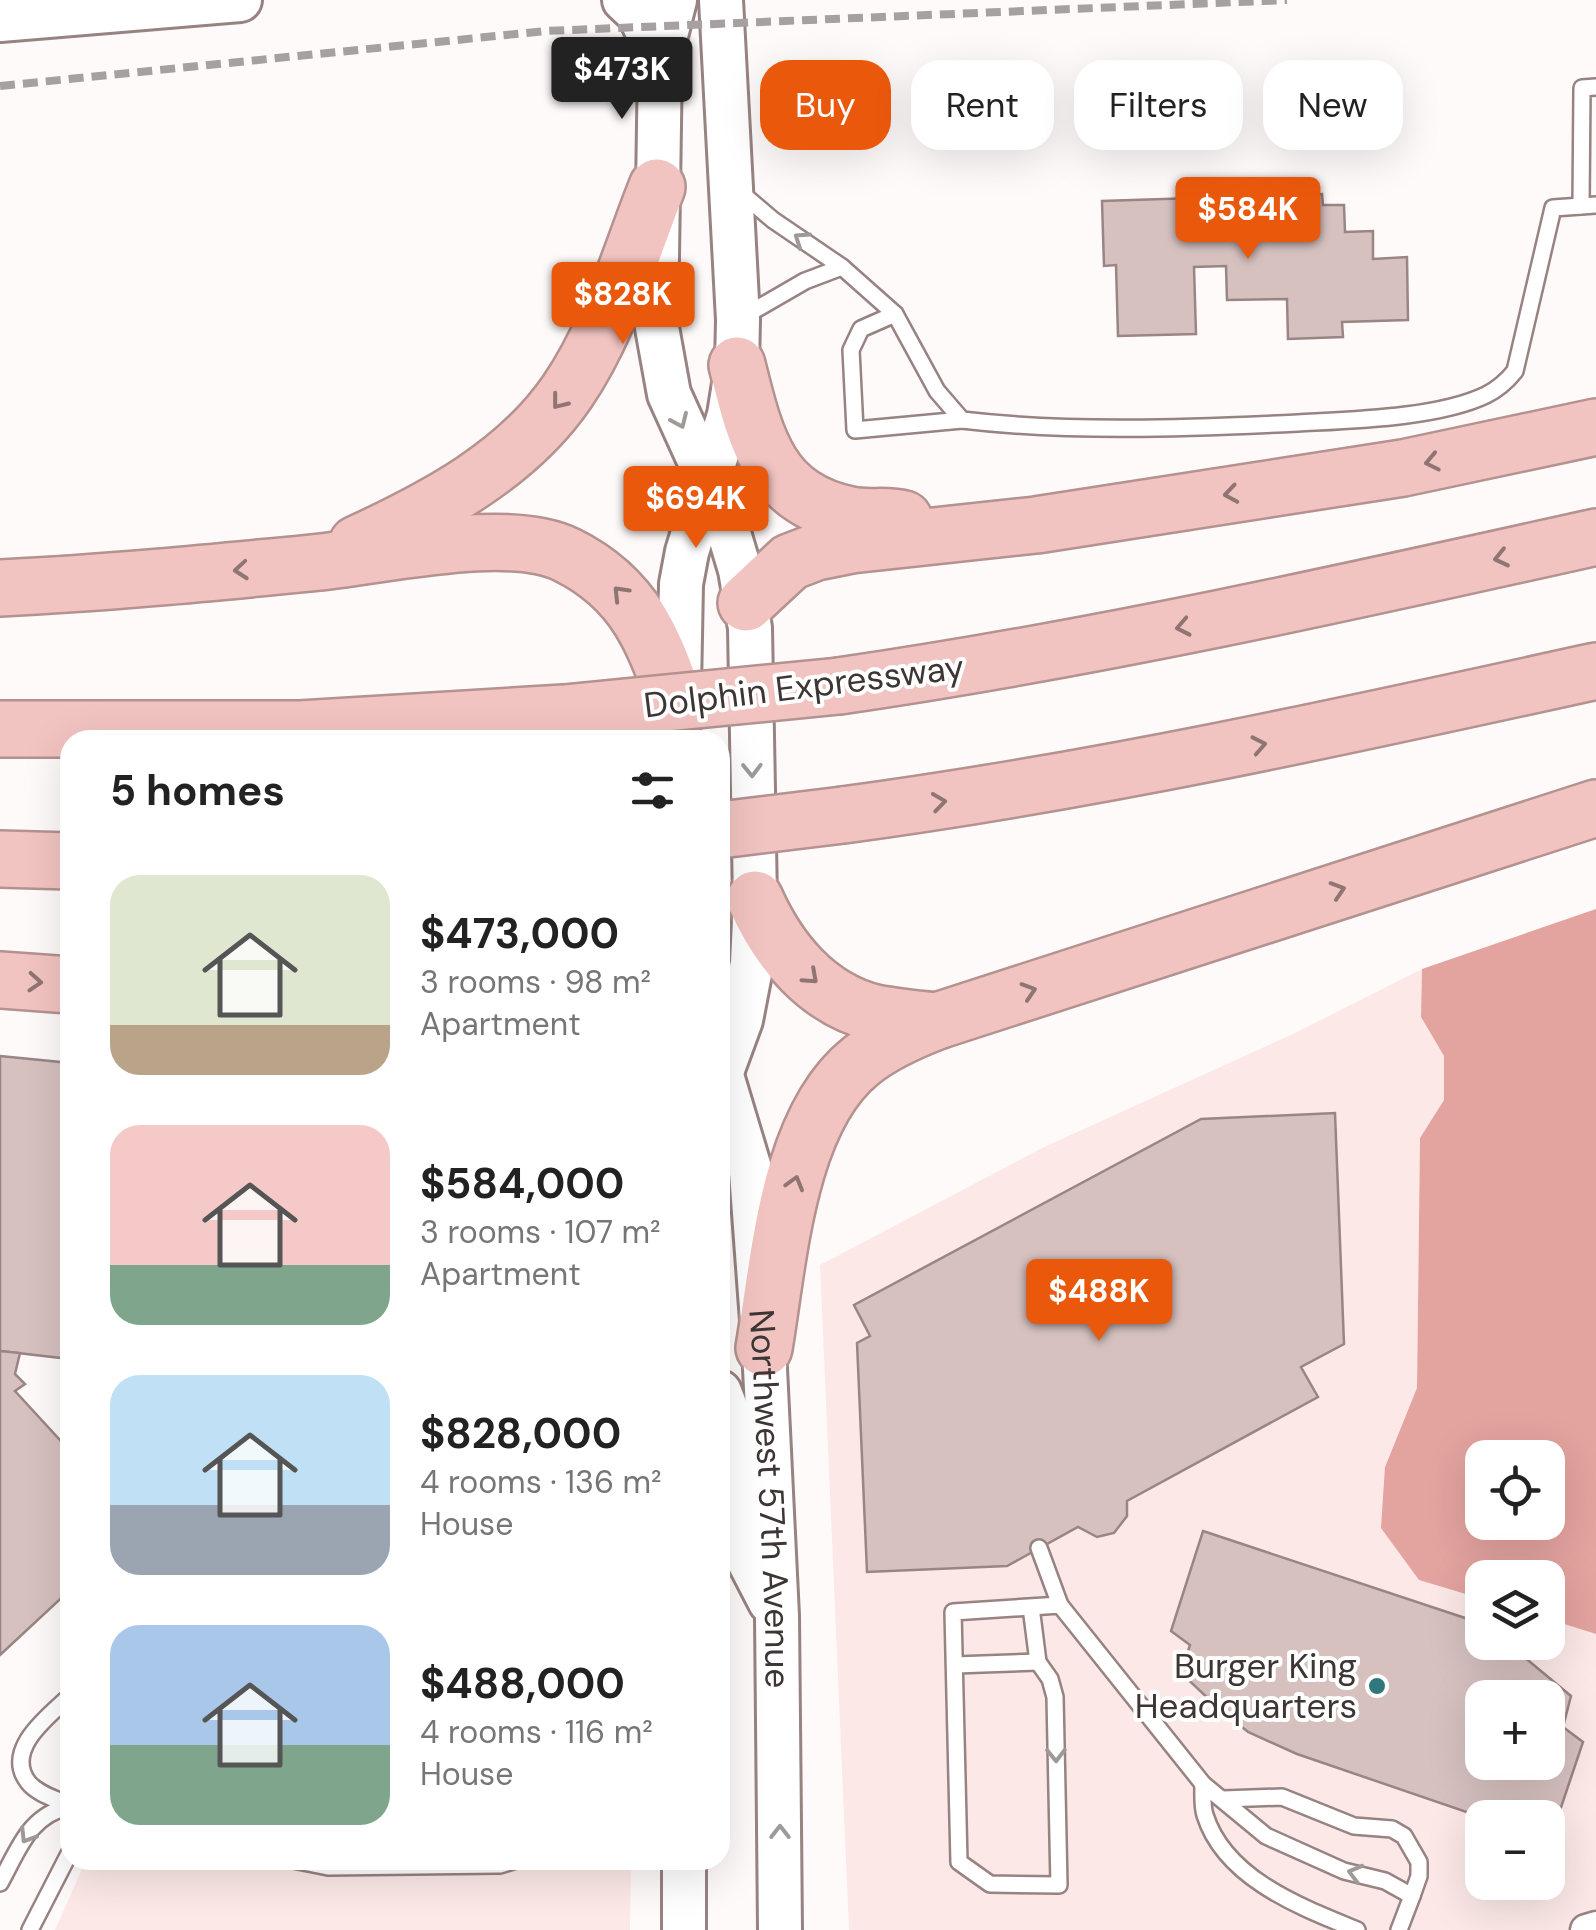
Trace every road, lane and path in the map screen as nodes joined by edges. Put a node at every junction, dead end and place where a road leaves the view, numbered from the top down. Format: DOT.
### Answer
graph roads {
  1 [pos="240,0"];
  2 [pos="624,0"];
  3 [pos="675,0"];
  4 [pos="721,0"];
  5 [pos="0,20"];
  6 [pos="660,58"];
  7 [pos="1596,87"];
  8 [pos="730,184"];
  9 [pos="657,186"];
  10 [pos="1588,206"];
  11 [pos="842,267"];
  12 [pos="894,314"];
  13 [pos="738,343"];
  14 [pos="962,420"];
  15 [pos="1596,427"];
  16 [pos="709,480"];
  17 [pos="960,535"];
  18 [pos="1596,537"];
  19 [pos="316,563"];
  20 [pos="0,588"];
  21 [pos="746,602"];
  22 [pos="1596,671"];
  23 [pos="678,725"];
  24 [pos="0,729"];
  25 [pos="1596,808"];
  26 [pos="730,829"];
  27 [pos="0,859"];
  28 [pos="60,860"];
  29 [pos="754,899"];
  30 [pos="0,980"];
  31 [pos="60,983"];
  32 [pos="937,1022"];
  33 [pos="730,1044"];
  34 [pos="730,1105"];
  35 [pos="764,1348"];
  36 [pos="730,1445"];
  37 [pos="1039,1548"];
  38 [pos="1060,1605"];
  39 [pos="1031,1607"];
  40 [pos="777,1616"];
  41 [pos="1038,1662"];
  42 [pos="955,1665"];
  43 [pos="60,1705"];
  44 [pos="1203,1784"];
  45 [pos="1223,1799"];
  46 [pos="60,1801"];
  47 [pos="60,1808"];
  48 [pos="61,1870"];
  49 [pos="684,1870"];
  50 [pos="0,1884"];
  51 [pos="1412,1896"];
  52 [pos="1596,1927"];
  53 [pos="30,1930"];
  54 [pos="684,1930"];
  55 [pos="780,1930"];
  56 [pos="1357,1930"];
  57 [pos="1399,1930"];
  58 [pos="1586,1930"];
  1 -- 5 [label="main road"];
  2 -- 6 [label="main road"];
  3 -- 6 [label="main road, Northwest 57th Avenue"];
  4 -- 8 [label="main road"];
  6 -- 9 [label="main road, Northwest 57th Avenue"];
  7 -- 10 [label="lane"];
  11 -- 8 [label="lane, one-way"];
  8 -- 13 [label="main road"];
  9 -- 16 [label="main road, Northwest 57th Avenue, one-way"];
  9 -- 19 [label="highway, one-way"];
  10 -- 14 [label="lane"];
  11 -- 12 [label="lane"];
  11 -- 13 [label="lane"];
  12 -- 14 [label="lane"];
  12 -- 14 [label="lane"];
  13 -- 16 [label="main road"];
  13 -- 17 [label="highway"];
  15 -- 17 [label="highway, one-way"];
  16 -- 21 [label="main road, Northwest 57th Avenue"];
  16 -- 23 [label="main road"];
  17 -- 21 [label="highway"];
  18 -- 24 [label="highway, Dolphin Expressway, one-way, bridge"];
  19 -- 20 [label="highway, one-way"];
  23 -- 19 [label="highway, one-way"];
  21 -- 29 [label="main road, Northwest 57th Avenue, one-way"];
  26 -- 22 [label="highway, one-way, bridge"];
  32 -- 25 [label="highway, one-way"];
  27 -- 28 [label="highway"];
  29 -- 32 [label="highway, one-way"];
  29 -- 33 [label="main road, Northwest 57th Avenue"];
  30 -- 31 [label="highway, one-way"];
  35 -- 32 [label="highway, one-way"];
  34 -- 35 [label="main road, Northwest 57th Avenue"];
  35 -- 40 [label="main road, Northwest 57th Avenue"];
  36 -- 40 [label="main road"];
  37 -- 38 [label="lane"];
  38 -- 39 [label="lane"];
  38 -- 44 [label="lane"];
  39 -- 41 [label="lane"];
  39 -- 42 [label="lane"];
  55 -- 40 [label="main road, Northwest 57th Avenue, one-way"];
  41 -- 42 [label="lane"];
  41 -- 42 [label="lane, one-way"];
  43 -- 46 [label="lane"];
  44 -- 45 [label="lane"];
  44 -- 56 [label="lane"];
  51 -- 45 [label="lane, one-way"];
  45 -- 51 [label="lane"];
  47 -- 50 [label="lane, one-way"];
  48 -- 53 [label="lane"];
  49 -- 54 [label="main road"];
  51 -- 57 [label="lane"];
  52 -- 58 [label="street"];
}
